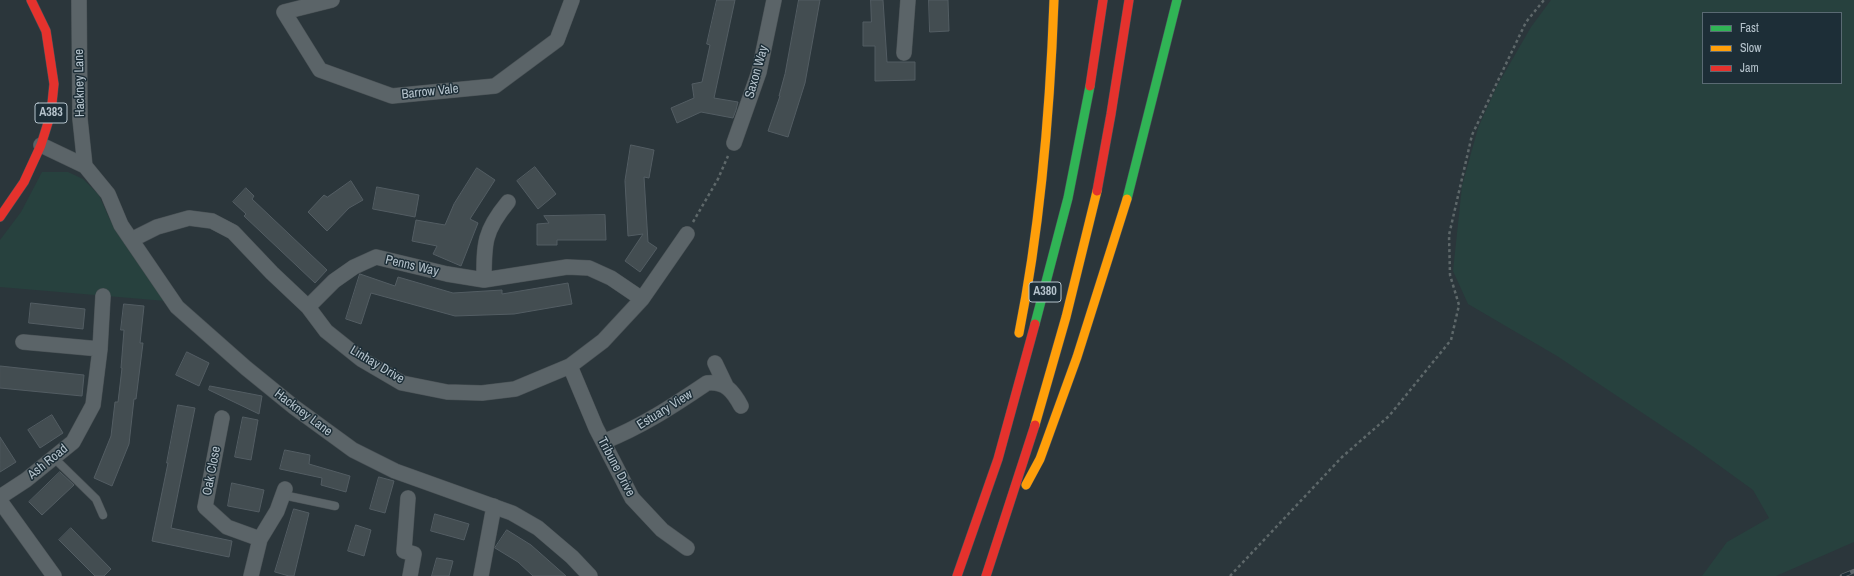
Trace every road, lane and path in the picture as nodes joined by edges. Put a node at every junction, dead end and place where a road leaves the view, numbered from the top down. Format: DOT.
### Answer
graph roads {
  1 [pos="31,0"];
  2 [pos="79,0"];
  3 [pos="332,0"];
  4 [pos="572,0"];
  5 [pos="774,0"];
  6 [pos="908,0"];
  7 [pos="1054,0"];
  8 [pos="1103,0"];
  9 [pos="1130,0"];
  10 [pos="1177,0"];
  11 [pos="1544,0"];
  12 [pos="904,53"];
  13 [pos="734,143"];
  14 [pos="41,145"];
  15 [pos="85,166"];
  16 [pos="508,202"];
  17 [pos="0,217"];
  18 [pos="687,234"];
  19 [pos="131,240"];
  20 [pos="484,280"];
  21 [pos="103,296"];
  22 [pos="642,299"];
  23 [pos="308,307"];
  24 [pos="23,342"];
  25 [pos="1016,344"];
  26 [pos="100,349"];
  27 [pos="715,363"];
  28 [pos="570,366"];
  29 [pos="726,386"];
  30 [pos="1008,389"];
  31 [pos="741,406"];
  32 [pos="222,418"];
  33 [pos="604,442"];
  34 [pos="53,457"];
  35 [pos="998,459"];
  36 [pos="284,492"];
  37 [pos="0,497"];
  38 [pos="408,498"];
  39 [pos="0,501"];
  40 [pos="335,506"];
  41 [pos="494,506"];
  42 [pos="103,515"];
  43 [pos="1002,529"];
  44 [pos="260,539"];
  45 [pos="687,548"];
  46 [pos="54,576"];
  47 [pos="250,576"];
  48 [pos="410,576"];
  49 [pos="481,576"];
  50 [pos="590,576"];
  51 [pos="957,576"];
  52 [pos="986,576"];
  53 [pos="1230,576"];
  1 -- 14 [label="main road, A383"];
  2 -- 15 [label="street, Hackney Lane"];
  3 -- 4 [label="street, Barrow Vale"];
  5 -- 13 [label="street, Saxon Way"];
  6 -- 12 [label="street"];
  7 -- 25 [label="main road, A380"];
  8 -- 35 [label="main road, A380"];
  9 -- 43 [label="main road, A380"];
  10 -- 43 [label="main road, A380"];
  11 -- 53 [label="path"];
  13 -- 18 [label="path"];
  14 -- 15 [label="street, Hackney Lane"];
  14 -- 17 [label="main road, A383"];
  15 -- 19 [label="street, Hackney Lane"];
  16 -- 20 [label="street"];
  18 -- 22 [label="street, Linhay Drive"];
  19 -- 23 [label="street, Linhay Drive"];
  19 -- 41 [label="street, Hackney Lane"];
  20 -- 22 [label="street, Penns Way"];
  20 -- 23 [label="street, Penns Way"];
  21 -- 26 [label="street, Ash Road"];
  22 -- 28 [label="street, Linhay Drive"];
  23 -- 28 [label="street, Linhay Drive"];
  24 -- 26 [label="street"];
  26 -- 34 [label="street, Ash Road"];
  27 -- 29 [label="street"];
  28 -- 33 [label="street, Tribune Drive"];
  29 -- 31 [label="street"];
  29 -- 33 [label="street, Estuary View"];
  30 -- 35 [label="main road, A380"];
  32 -- 44 [label="street, Oak Close"];
  33 -- 45 [label="street, Tribune Drive"];
  34 -- 37 [label="street, Ash Road"];
  34 -- 42 [label="lane"];
  35 -- 51 [label="main road, A380"];
  36 -- 40 [label="lane"];
  36 -- 44 [label="street"];
  38 -- 48 [label="street"];
  39 -- 46 [label="street"];
  41 -- 49 [label="street"];
  41 -- 50 [label="street, Hackney Lane"];
  43 -- 52 [label="main road, A380"];
  44 -- 47 [label="street"];
}
